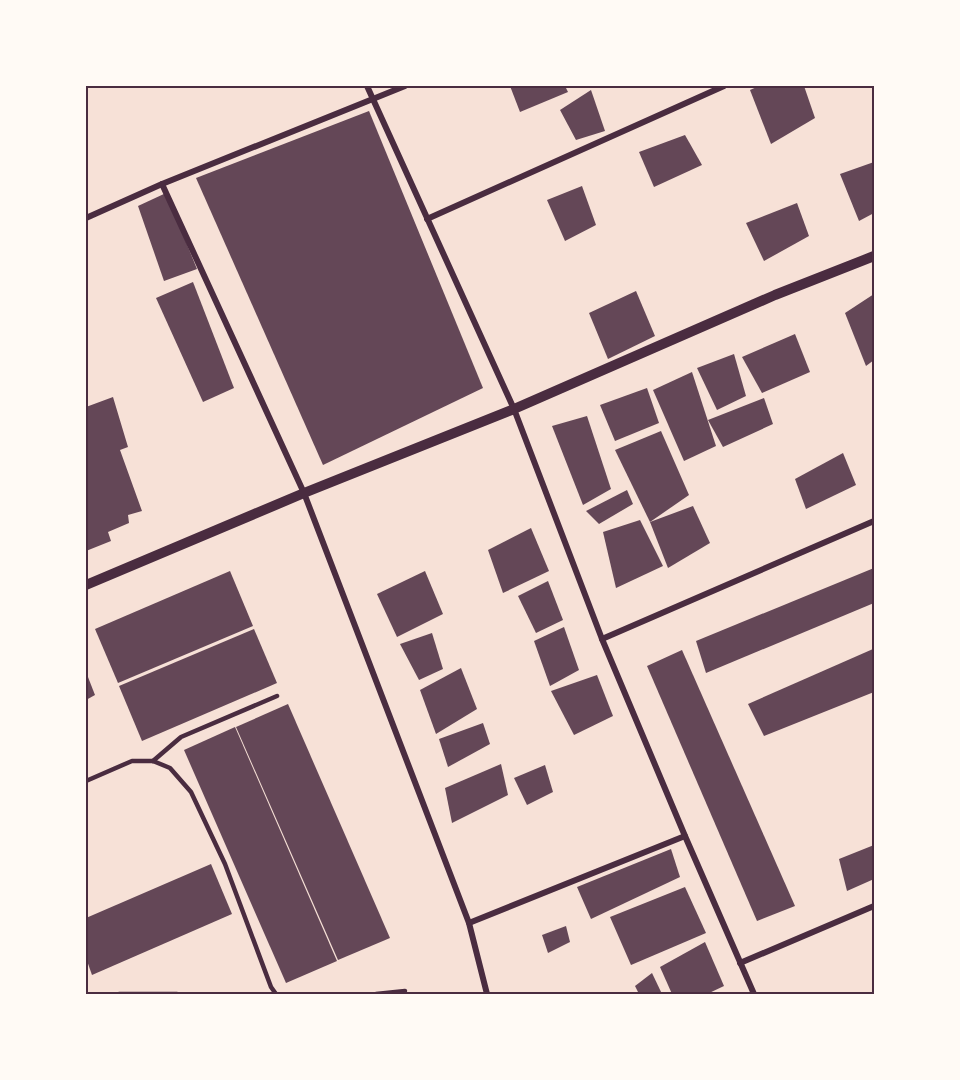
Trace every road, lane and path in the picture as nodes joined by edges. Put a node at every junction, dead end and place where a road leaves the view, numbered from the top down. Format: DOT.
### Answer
graph roads {
  1 [pos="367,86"];
  2 [pos="405,86"];
  3 [pos="724,86"];
  4 [pos="372,99"];
  5 [pos="162,184"];
  6 [pos="86,218"];
  7 [pos="427,219"];
  8 [pos="874,256"];
  9 [pos="514,409"];
  10 [pos="304,493"];
  11 [pos="874,521"];
  12 [pos="86,584"];
  13 [pos="602,639"];
  14 [pos="277,696"];
  15 [pos="153,761"];
  16 [pos="86,780"];
  17 [pos="685,836"];
  18 [pos="874,906"];
  19 [pos="469,923"];
  20 [pos="740,963"];
  21 [pos="405,991"];
  22 [pos="118,994"];
  23 [pos="177,994"];
  24 [pos="276,994"];
  25 [pos="376,994"];
  26 [pos="487,994"];
  27 [pos="754,994"];
  1 -- 4 [label="street"];
  2 -- 4 [label="street"];
  3 -- 7 [label="street"];
  4 -- 5 [label="street"];
  4 -- 7 [label="street"];
  5 -- 6 [label="street"];
  5 -- 10 [label="street"];
  7 -- 9 [label="street"];
  8 -- 9 [label="street"];
  9 -- 10 [label="street"];
  9 -- 13 [label="street"];
  10 -- 12 [label="street"];
  10 -- 19 [label="street"];
  11 -- 13 [label="street"];
  13 -- 17 [label="street"];
  14 -- 15 [label="lane"];
  15 -- 16 [label="lane"];
  15 -- 24 [label="lane"];
  17 -- 19 [label="street"];
  17 -- 20 [label="street"];
  18 -- 20 [label="street"];
  19 -- 26 [label="street"];
  20 -- 27 [label="street"];
  21 -- 25 [label="lane"];
  22 -- 23 [label="lane"];
}
